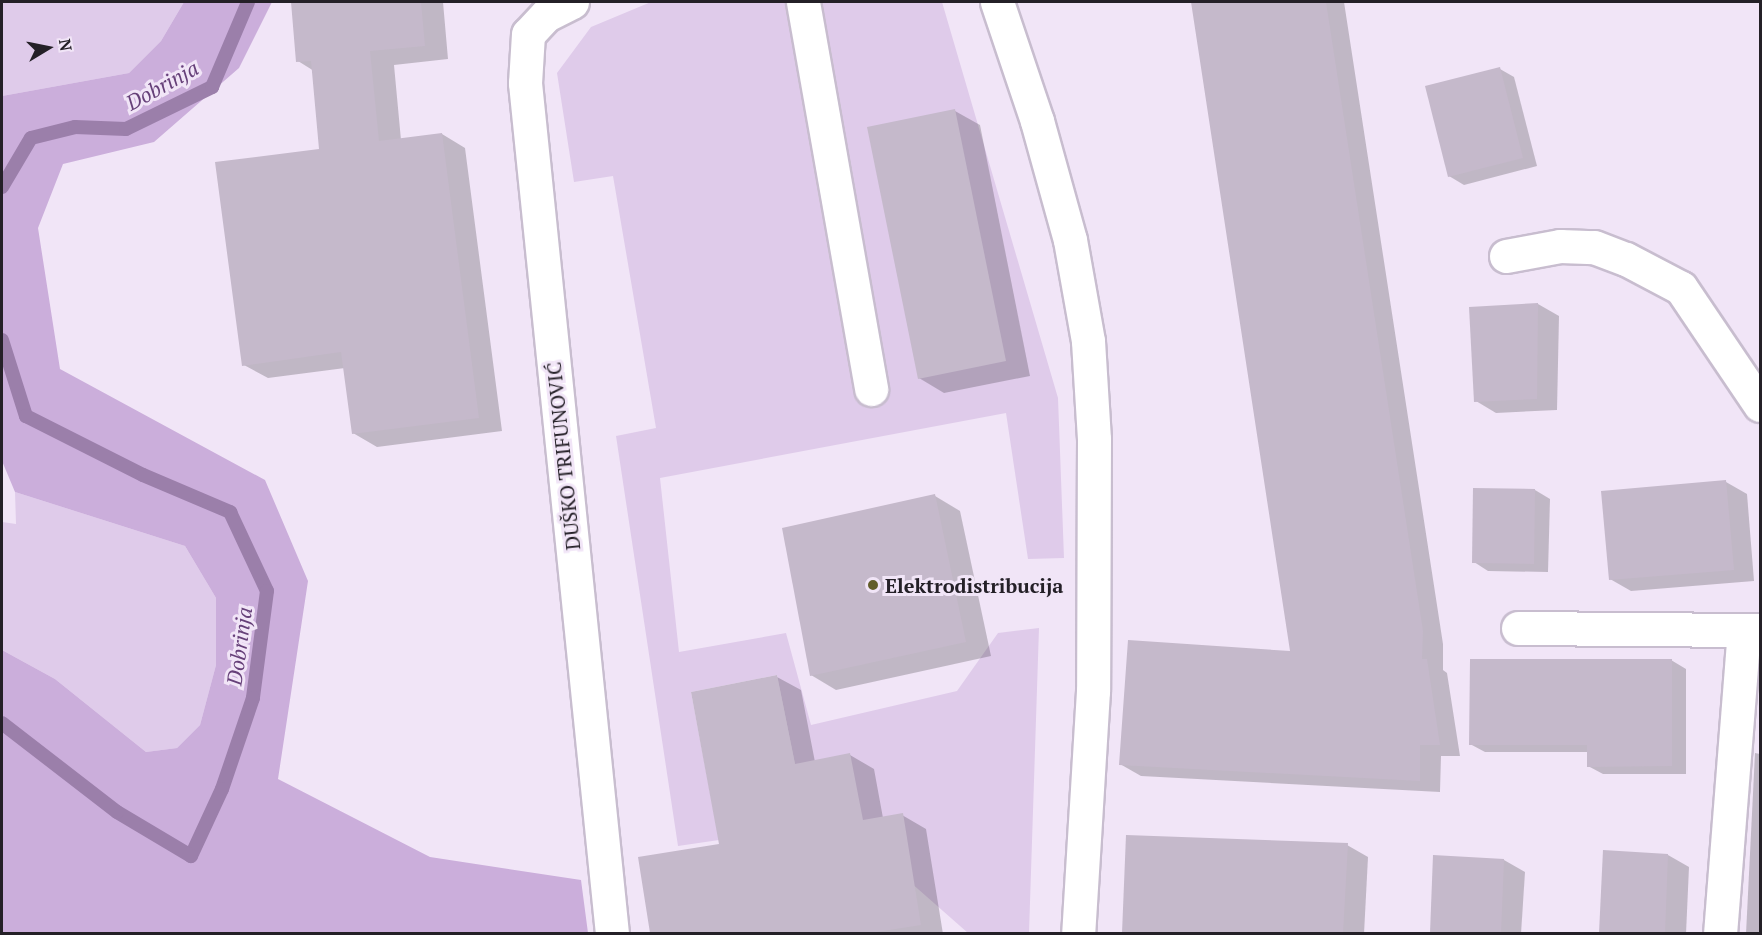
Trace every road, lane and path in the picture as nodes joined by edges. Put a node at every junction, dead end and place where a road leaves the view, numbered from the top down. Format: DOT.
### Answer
graph roads {
  1 [pos="572,2"];
  2 [pos="804,2"];
  3 [pos="997,2"];
  4 [pos="1506,256"];
  5 [pos="871,389"];
  6 [pos="1761,405"];
  7 [pos="1518,628"];
  8 [pos="1752,631"];
  9 [pos="612,933"];
  10 [pos="1078,933"];
  11 [pos="1720,933"];
  1 -- 9 [label="street, DUŠKO TRIFUNOVIĆ"];
  2 -- 5 [label="street"];
  3 -- 10 [label="street"];
  4 -- 6 [label="street"];
  7 -- 8 [label="street"];
  8 -- 11 [label="street"];
}
